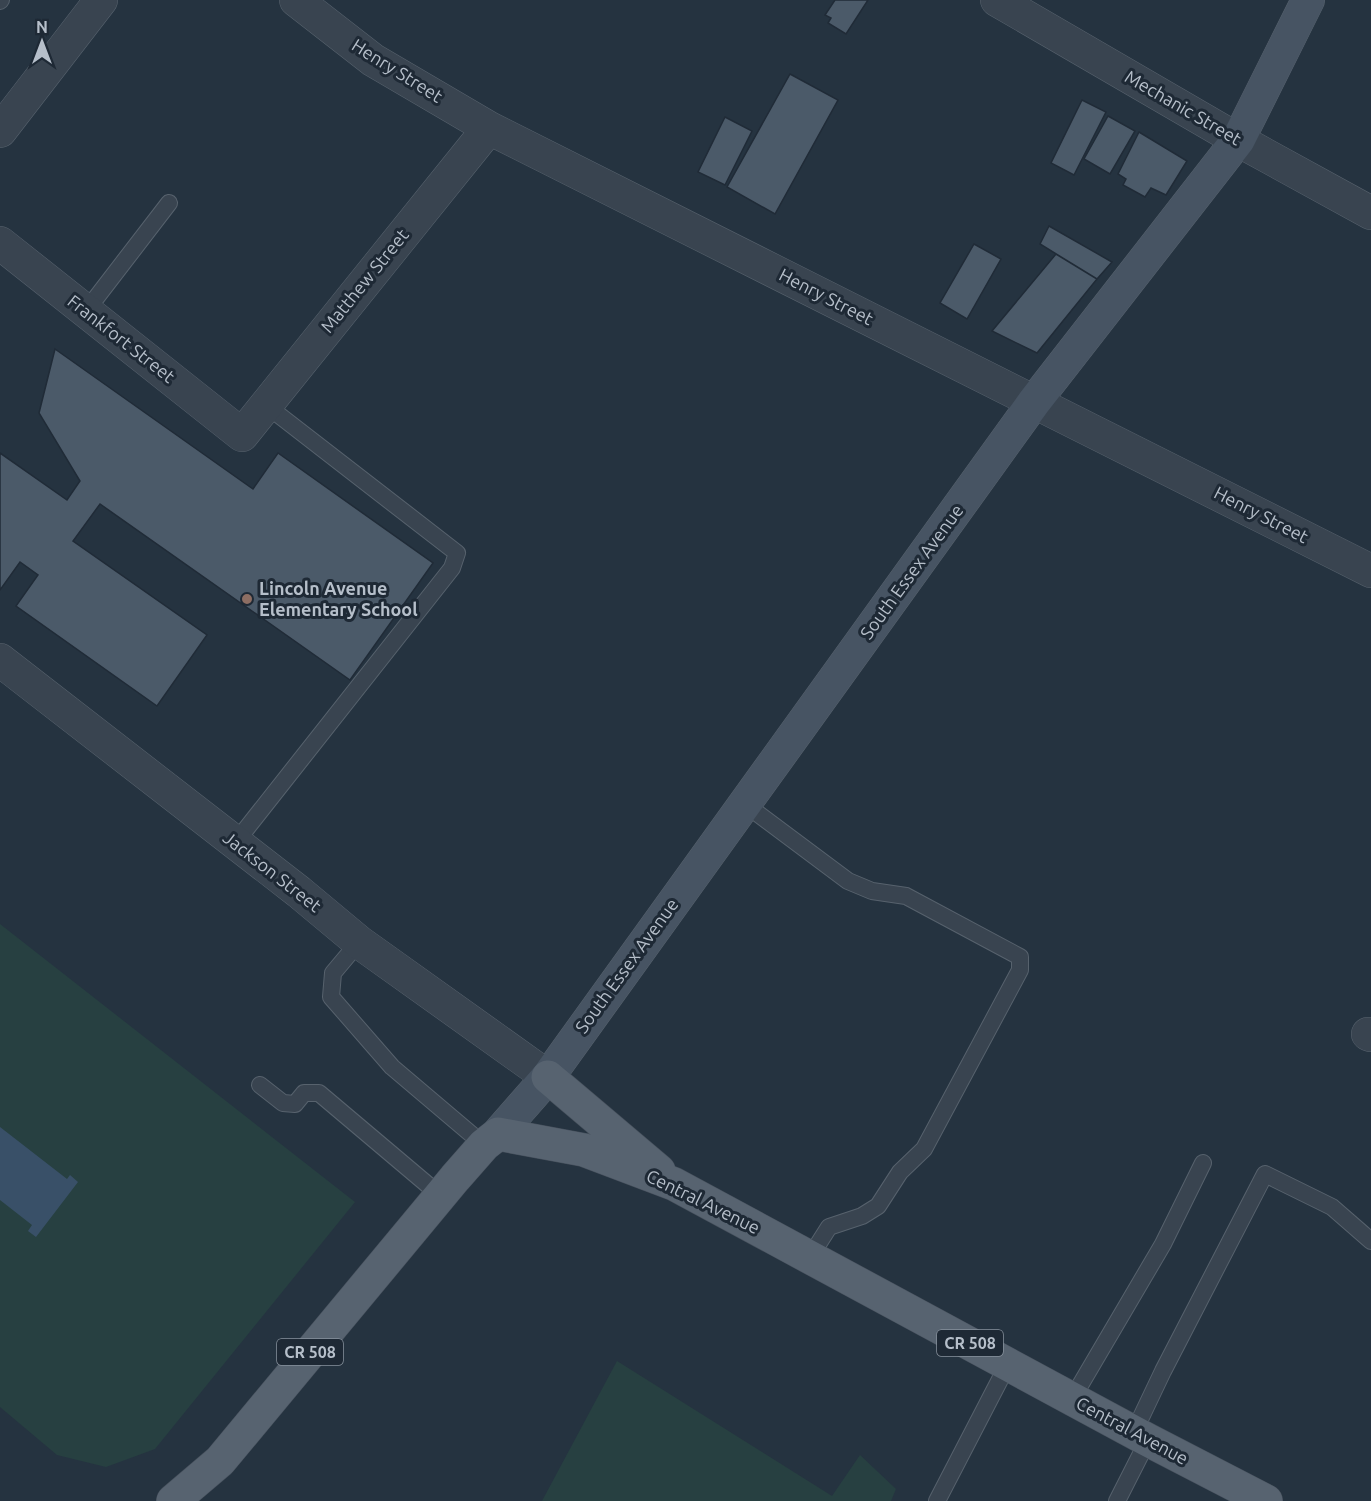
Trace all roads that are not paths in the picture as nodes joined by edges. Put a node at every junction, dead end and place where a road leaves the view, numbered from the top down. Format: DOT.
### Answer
graph roads {
  1 [pos="101,0"];
  2 [pos="296,0"];
  3 [pos="997,0"];
  4 [pos="1308,0"];
  5 [pos="489,128"];
  6 [pos="0,131"];
  7 [pos="1238,140"];
  8 [pos="169,203"];
  9 [pos="1371,213"];
  10 [pos="0,243"];
  11 [pos="86,311"];
  12 [pos="1034,402"];
  13 [pos="266,405"];
  14 [pos="242,435"];
  15 [pos="1371,571"];
  16 [pos="0,660"];
  17 [pos="745,804"];
  18 [pos="235,843"];
  19 [pos="359,942"];
  20 [pos="548,1077"];
  21 [pos="260,1085"];
  22 [pos="491,1139"];
  23 [pos="1203,1163"];
  24 [pos="675,1184"];
  25 [pos="441,1196"];
  26 [pos="1371,1241"];
  27 [pos="810,1257"];
  28 [pos="1008,1364"];
  29 [pos="1072,1399"];
  30 [pos="1141,1436"];
  31 [pos="173,1501"];
  32 [pos="938,1501"];
  33 [pos="1117,1501"];
  34 [pos="1266,1501"];
  1 -- 6 [label="street"];
  2 -- 5 [label="street, Henry Street"];
  3 -- 7 [label="street, Mechanic Street"];
  4 -- 7 [label="main road, South Essex Avenue"];
  5 -- 12 [label="street, Henry Street"];
  5 -- 13 [label="street, Matthew Street"];
  7 -- 9 [label="street, Mechanic Street"];
  7 -- 12 [label="main road, South Essex Avenue"];
  8 -- 11 [label="lane"];
  10 -- 11 [label="street, Frankfort Street"];
  11 -- 14 [label="street, Frankfort Street"];
  12 -- 15 [label="street, Henry Street"];
  12 -- 17 [label="main road, South Essex Avenue"];
  13 -- 14 [label="street, Matthew Street"];
  13 -- 18 [label="lane"];
  16 -- 18 [label="street, Jackson Street"];
  17 -- 20 [label="main road, South Essex Avenue"];
  17 -- 27 [label="lane"];
  18 -- 19 [label="street, Jackson Street"];
  19 -- 20 [label="street, Jackson Street"];
  19 -- 22 [label="lane"];
  20 -- 22 [label="main road, South Essex Avenue"];
  20 -- 24 [label="main road"];
  21 -- 25 [label="lane"];
  22 -- 24 [label="main road, Central Avenue / CR 508"];
  22 -- 25 [label="main road, CR 508"];
  23 -- 29 [label="lane"];
  24 -- 27 [label="main road, Central Avenue / CR 508"];
  25 -- 31 [label="main road, CR 508"];
  26 -- 30 [label="lane"];
  27 -- 28 [label="main road, Central Avenue / CR 508"];
  28 -- 29 [label="main road, Central Avenue / CR 508"];
  28 -- 32 [label="lane"];
  29 -- 30 [label="main road, Central Avenue / CR 508"];
  30 -- 33 [label="lane"];
  30 -- 34 [label="main road, Central Avenue / CR 508"];
}
